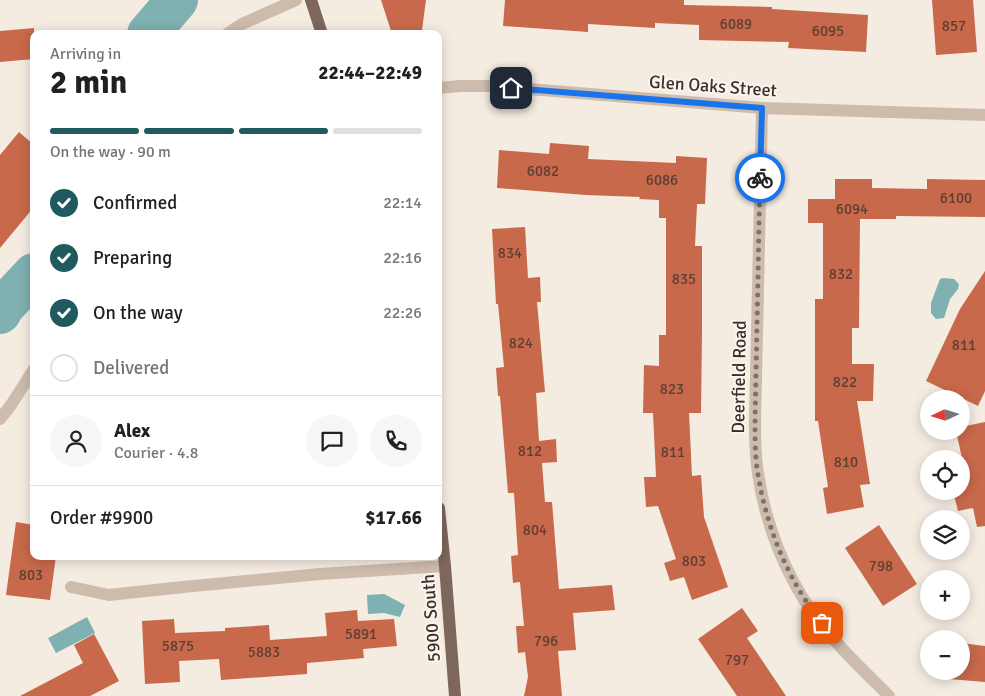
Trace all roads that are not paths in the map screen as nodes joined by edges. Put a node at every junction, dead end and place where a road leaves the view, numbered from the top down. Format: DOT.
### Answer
graph roads {
  1 [pos="296,0"];
  2 [pos="311,0"];
  3 [pos="233,30"];
  4 [pos="321,30"];
  5 [pos="442,88"];
  6 [pos="762,108"];
  7 [pos="985,115"];
  8 [pos="30,375"];
  9 [pos="0,419"];
  10 [pos="442,537"];
  11 [pos="445,566"];
  12 [pos="71,587"];
  13 [pos="455,696"];
  14 [pos="889,696"];
  1 -- 3 [label="street"];
  2 -- 4 [label="main road"];
  5 -- 6 [label="street, Glen Oaks Street"];
  6 -- 7 [label="street, Glen Oaks Street"];
  6 -- 14 [label="street, Deerfield Road"];
  8 -- 9 [label="street"];
  10 -- 11 [label="main road, 5900 South"];
  11 -- 12 [label="street"];
  11 -- 13 [label="main road, 5900 South"];
}
